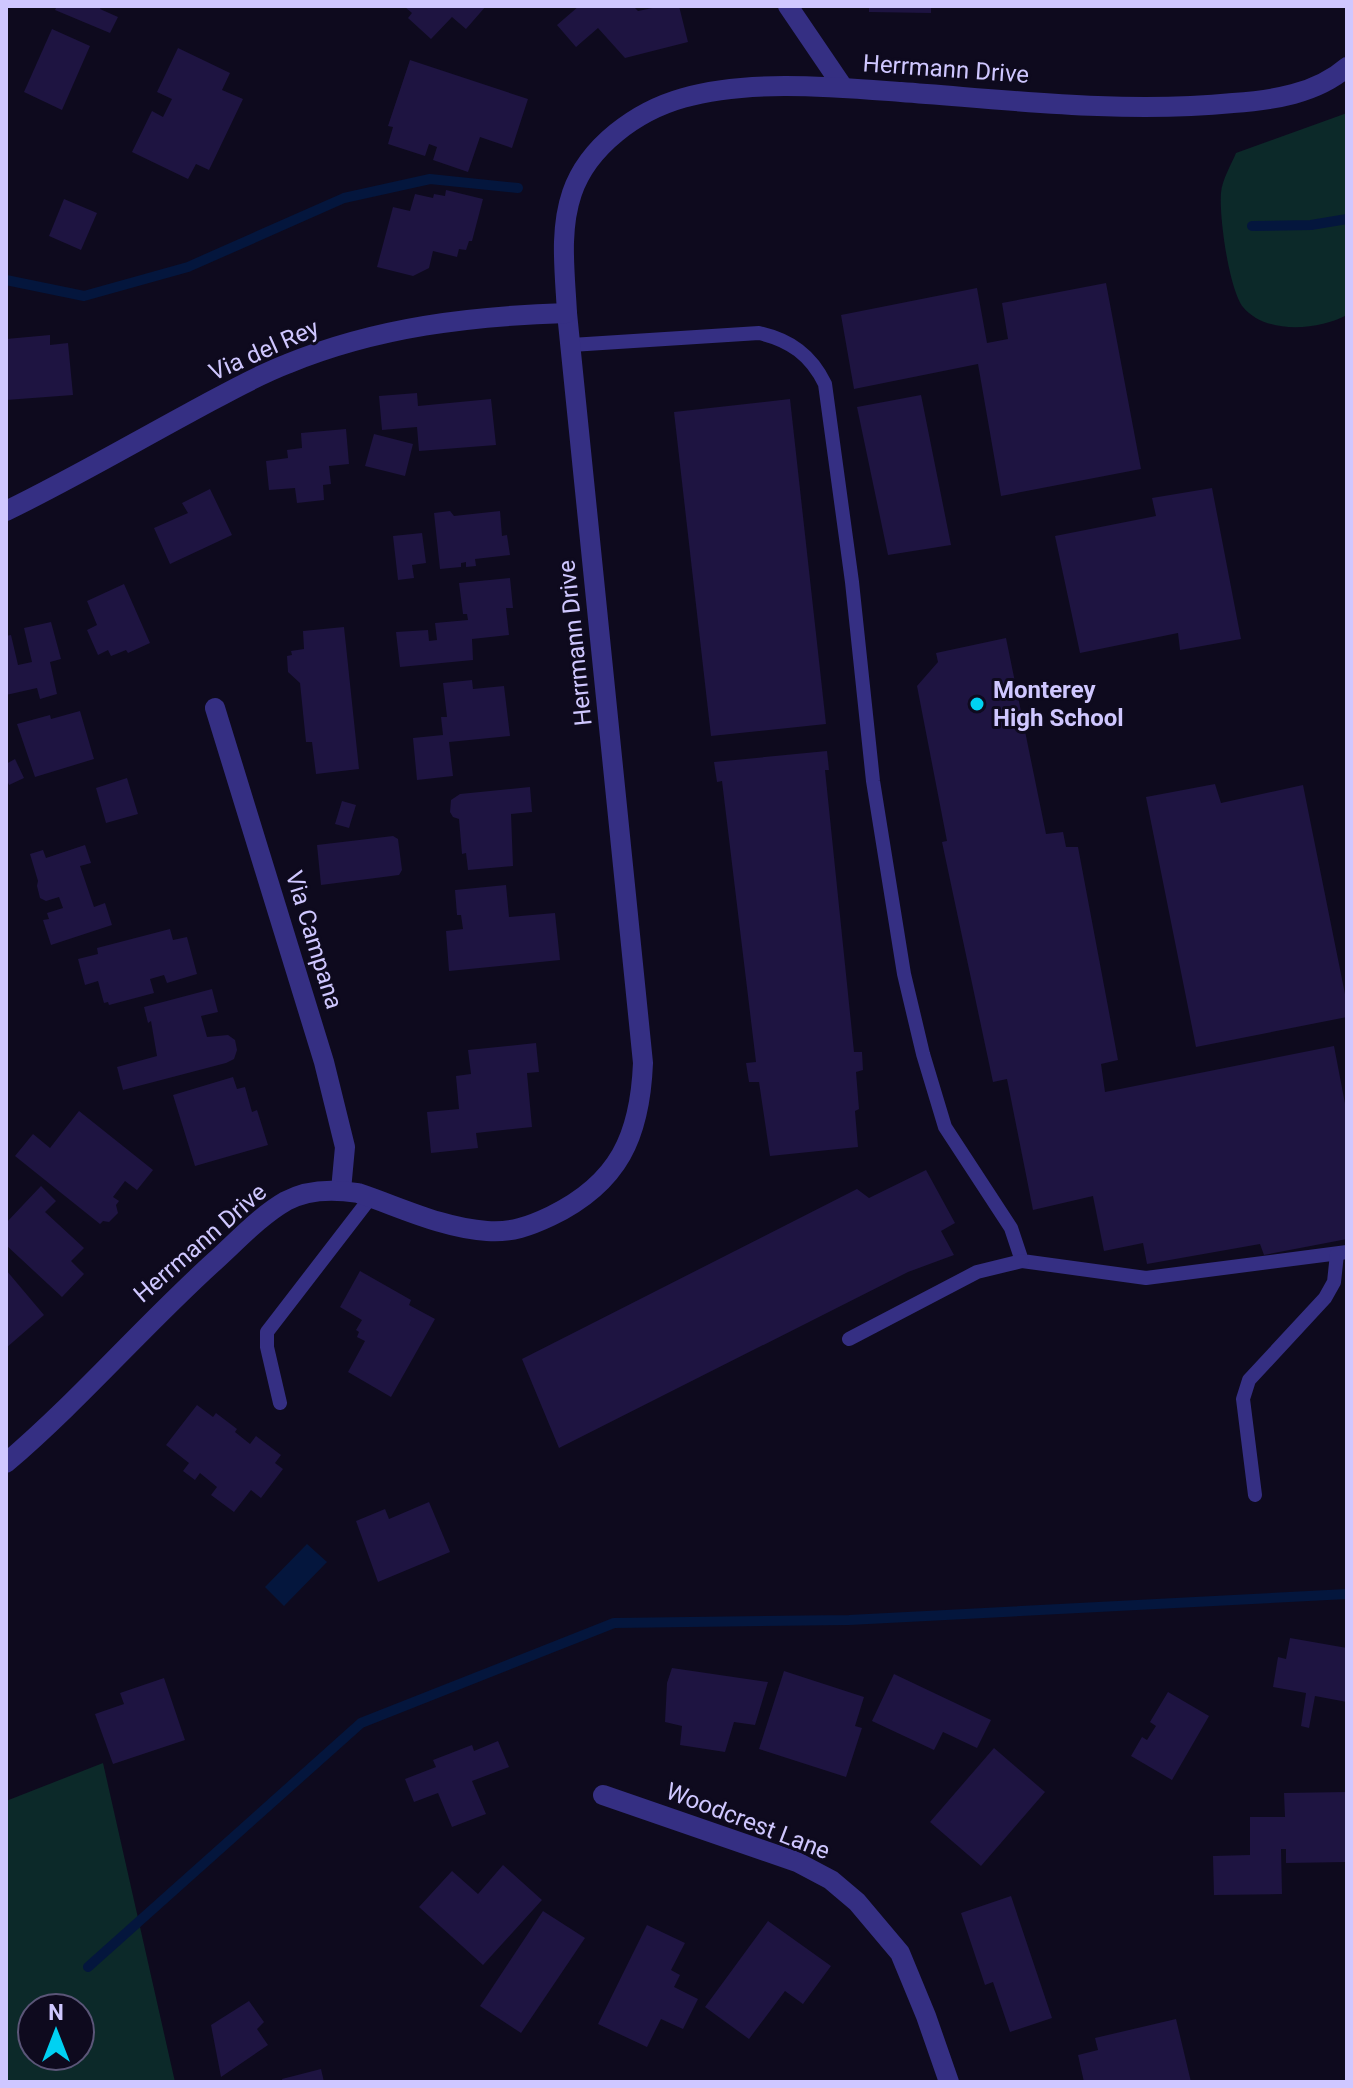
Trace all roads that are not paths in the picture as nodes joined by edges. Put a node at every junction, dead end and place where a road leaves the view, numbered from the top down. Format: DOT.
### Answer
graph roads {
  1 [pos="788,6"];
  2 [pos="1347,67"];
  3 [pos="843,87"];
  4 [pos="567,313"];
  5 [pos="571,345"];
  6 [pos="6,511"];
  7 [pos="215,708"];
  8 [pos="341,1190"];
  9 [pos="371,1197"];
  10 [pos="1342,1253"];
  11 [pos="1022,1261"];
  12 [pos="849,1339"];
  13 [pos="280,1403"];
  14 [pos="6,1463"];
  15 [pos="1255,1495"];
  16 [pos="603,1795"];
  17 [pos="949,2082"];
  1 -- 3 [label="street"];
  2 -- 3 [label="street, Herrmann Drive"];
  3 -- 4 [label="street, Herrmann Drive"];
  4 -- 5 [label="street, Herrmann Drive"];
  4 -- 6 [label="street, Via del Rey"];
  5 -- 9 [label="street, Herrmann Drive"];
  5 -- 11 [label="lane"];
  7 -- 8 [label="street, Via Campana"];
  8 -- 9 [label="street, Herrmann Drive"];
  8 -- 14 [label="street, Herrmann Drive"];
  9 -- 13 [label="lane"];
  10 -- 11 [label="lane"];
  10 -- 15 [label="lane"];
  11 -- 12 [label="lane"];
  16 -- 17 [label="street, Woodcrest Lane"];
}
